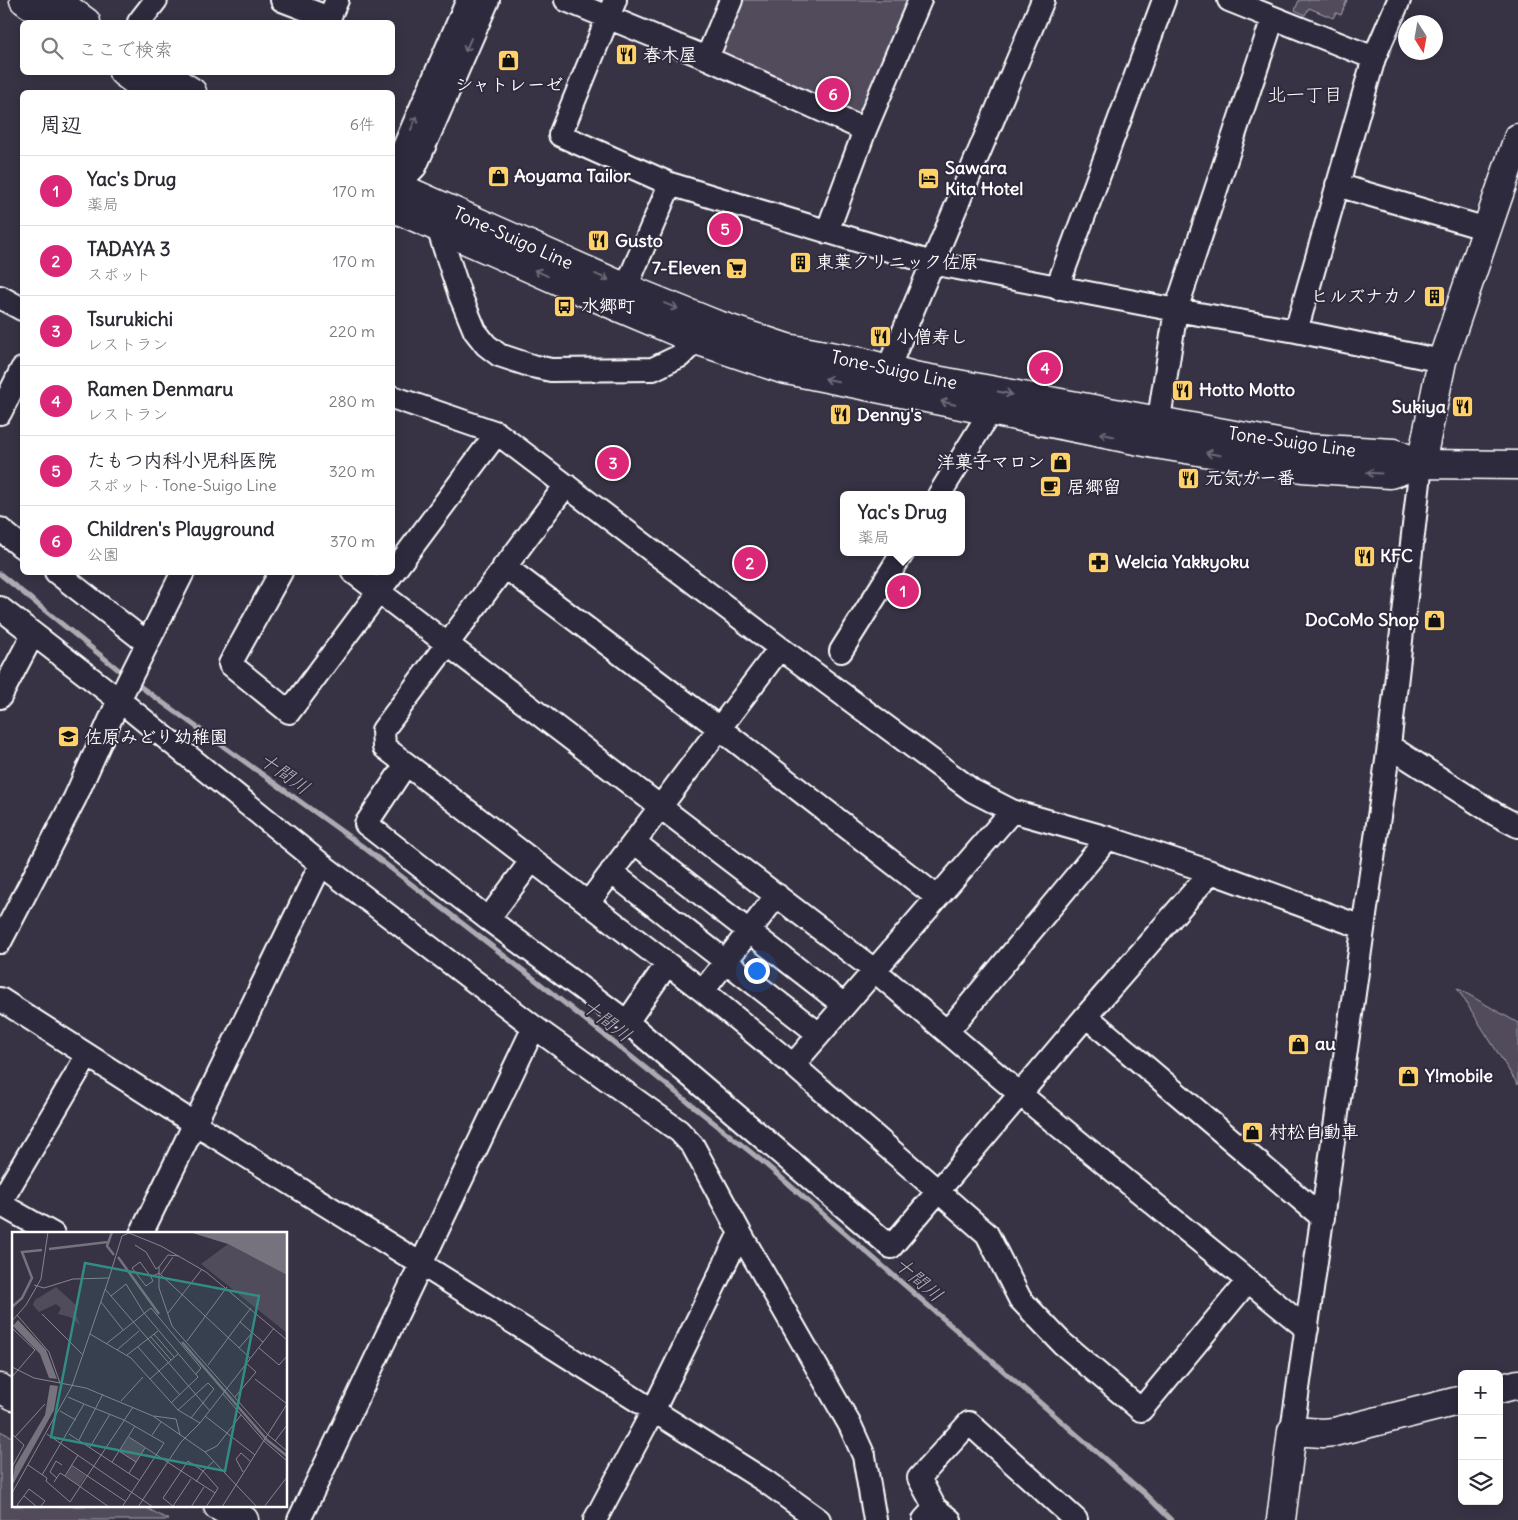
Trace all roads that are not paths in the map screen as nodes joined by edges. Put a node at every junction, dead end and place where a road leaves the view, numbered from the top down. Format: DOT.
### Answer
graph roads {
  1 [pos="24,0"];
  2 [pos="56,0"];
  3 [pos="156,0"];
  4 [pos="282,0"];
  5 [pos="337,0"];
  6 [pos="468,0"];
  7 [pos="488,0"];
  8 [pos="566,0"];
  9 [pos="731,0"];
  10 [pos="920,0"];
  11 [pos="1043,0"];
  12 [pos="1164,0"];
  13 [pos="1229,0"];
  14 [pos="1399,0"];
  15 [pos="611,8"];
  16 [pos="1273,18"];
  17 [pos="51,20"];
  18 [pos="83,20"];
  19 [pos="141,20"];
  20 [pos="707,58"];
  21 [pos="1374,58"];
  22 [pos="127,75"];
  23 [pos="165,75"];
  24 [pos="147,90"];
  25 [pos="189,90"];
  26 [pos="865,130"];
  27 [pos="1518,138"];
  28 [pos="395,184"];
  29 [pos="670,184"];
  30 [pos="1337,185"];
  31 [pos="395,191"];
  32 [pos="395,192"];
  33 [pos="395,193"];
  34 [pos="438,228"];
  35 [pos="1487,229"];
  36 [pos="827,232"];
  37 [pos="932,263"];
  38 [pos="1057,288"];
  39 [pos="0,297"];
  40 [pos="622,298"];
  41 [pos="20,308"];
  42 [pos="1176,310"];
  43 [pos="1296,331"];
  44 [pos="696,340"];
  45 [pos="1442,361"];
  46 [pos="20,373"];
  47 [pos="884,379"];
  48 [pos="395,398"];
  49 [pos="990,412"];
  50 [pos="0,413"];
  51 [pos="496,433"];
  52 [pos="1156,433"];
  53 [pos="1421,464"];
  54 [pos="1518,465"];
  55 [pos="566,485"];
  56 [pos="941,491"];
  57 [pos="0,529"];
  58 [pos="20,545"];
  59 [pos="900,556"];
  60 [pos="504,566"];
  61 [pos="395,570"];
  62 [pos="59,575"];
  63 [pos="182,575"];
  64 [pos="279,575"];
  65 [pos="357,575"];
  66 [pos="392,575"];
  67 [pos="379,592"];
  68 [pos="0,608"];
  69 [pos="34,634"];
  70 [pos="447,644"];
  71 [pos="780,648"];
  72 [pos="144,650"];
  73 [pos="841,651"];
  74 [pos="0,697"];
  75 [pos="119,700"];
  76 [pos="719,728"];
  77 [pos="1389,746"];
  78 [pos="406,764"];
  79 [pos="660,807"];
  80 [pos="1012,811"];
  81 [pos="1518,826"];
  82 [pos="1108,838"];
  83 [pos="634,842"];
  84 [pos="532,860"];
  85 [pos="321,864"];
  86 [pos="611,872"];
  87 [pos="1211,872"];
  88 [pos="777,895"];
  89 [pos="937,897"];
  90 [pos="588,903"];
  91 [pos="488,919"];
  92 [pos="1362,927"];
  93 [pos="749,932"];
  94 [pos="1,938"];
  95 [pos="726,961"];
  96 [pos="667,964"];
  97 [pos="874,970"];
  98 [pos="703,991"];
  99 [pos="0,999"];
  100 [pos="844,1005"];
  101 [pos="1086,1016"];
  102 [pos="627,1022"];
  103 [pos="534,1027"];
  104 [pos="947,1032"];
  105 [pos="819,1034"];
  106 [pos="87,1056"];
  107 [pos="794,1065"];
  108 [pos="1020,1094"];
  109 [pos="194,1124"];
  110 [pos="939,1192"];
  111 [pos="0,1203"];
  112 [pos="1323,1218"];
  113 [pos="50,1232"];
  114 [pos="142,1232"];
  115 [pos="740,1233"];
  116 [pos="421,1264"];
  117 [pos="1247,1282"];
  118 [pos="1307,1329"];
  119 [pos="1518,1384"];
  120 [pos="0,1388"];
  121 [pos="1503,1388"];
  122 [pos="12,1395"];
  123 [pos="1458,1401"];
  124 [pos="653,1411"];
  125 [pos="1292,1431"];
  126 [pos="222,1508"];
  127 [pos="937,1516"];
  128 [pos="244,1520"];
  129 [pos="300,1520"];
  130 [pos="594,1520"];
  131 [pos="819,1520"];
  132 [pos="875,1520"];
  133 [pos="1076,1520"];
  134 [pos="1281,1520"];
  1 -- 17 [label="main road"];
  2 -- 18 [label="main road"];
  3 -- 19 [label="street"];
  4 -- 5 [label="street"];
  28 -- 6 [label="street, one-way"];
  7 -- 31 [label="street, one-way"];
  8 -- 15 [label="street"];
  9 -- 20 [label="street"];
  10 -- 26 [label="street"];
  11 -- 37 [label="street"];
  12 -- 38 [label="street"];
  13 -- 16 [label="street"];
  14 -- 21 [label="street"];
  15 -- 20 [label="street"];
  15 -- 29 [label="street"];
  16 -- 21 [label="street"];
  16 -- 42 [label="street"];
  20 -- 26 [label="street"];
  21 -- 30 [label="street"];
  22 -- 24 [label="main road"];
  23 -- 25 [label="main road"];
  26 -- 36 [label="street"];
  27 -- 35 [label="main road"];
  29 -- 36 [label="street"];
  29 -- 40 [label="street"];
  30 -- 35 [label="street"];
  30 -- 43 [label="street"];
  32 -- 40 [label="main road, Tone-Suigo Line, one-way"];
  33 -- 34 [label="main road, Tone-Suigo Line"];
  40 -- 34 [label="main road, Tone-Suigo Line, one-way"];
  34 -- 44 [label="street"];
  35 -- 45 [label="main road"];
  36 -- 37 [label="street"];
  37 -- 38 [label="street"];
  37 -- 47 [label="street"];
  38 -- 42 [label="street"];
  39 -- 41 [label="street"];
  40 -- 44 [label="main road, Tone-Suigo Line"];
  40 -- 47 [label="main road, Tone-Suigo Line, one-way"];
  42 -- 43 [label="street"];
  42 -- 52 [label="street"];
  43 -- 45 [label="street"];
  47 -- 44 [label="main road, Tone-Suigo Line, one-way"];
  45 -- 53 [label="main road"];
  46 -- 50 [label="street"];
  49 -- 47 [label="main road, Tone-Suigo Line, one-way"];
  47 -- 52 [label="main road, Tone-Suigo Line, one-way"];
  48 -- 51 [label="street"];
  52 -- 49 [label="main road, Tone-Suigo Line, one-way"];
  49 -- 56 [label="street"];
  51 -- 55 [label="street"];
  51 -- 61 [label="street"];
  52 -- 53 [label="main road, Tone-Suigo Line"];
  53 -- 54 [label="main road, Tone-Suigo Line"];
  53 -- 77 [label="street"];
  55 -- 60 [label="street"];
  55 -- 71 [label="street"];
  57 -- 58 [label="street"];
  59 -- 73 [label="street"];
  60 -- 70 [label="street"];
  60 -- 76 [label="street"];
  62 -- 72 [label="street"];
  63 -- 72 [label="street"];
  64 -- 67 [label="street"];
  65 -- 67 [label="street"];
  66 -- 67 [label="street"];
  67 -- 70 [label="street"];
  68 -- 69 [label="street"];
  69 -- 74 [label="street"];
  69 -- 75 [label="street"];
  70 -- 78 [label="street"];
  70 -- 79 [label="street"];
  71 -- 76 [label="street"];
  71 -- 80 [label="street"];
  72 -- 75 [label="street"];
  75 -- 85 [label="street"];
  75 -- 94 [label="street"];
  76 -- 79 [label="street"];
  76 -- 89 [label="street"];
  77 -- 81 [label="street"];
  77 -- 92 [label="street"];
  78 -- 84 [label="street"];
  78 -- 91 [label="street"];
  79 -- 83 [label="street"];
  79 -- 88 [label="street"];
  80 -- 82 [label="street"];
  80 -- 89 [label="street"];
  82 -- 87 [label="street"];
  82 -- 104 [label="street"];
  83 -- 86 [label="street"];
  83 -- 93 [label="street"];
  84 -- 90 [label="street"];
  84 -- 91 [label="street"];
  85 -- 103 [label="street"];
  85 -- 109 [label="street"];
  86 -- 90 [label="street"];
  86 -- 95 [label="street"];
  87 -- 92 [label="street"];
  87 -- 101 [label="street"];
  88 -- 93 [label="street"];
  88 -- 97 [label="street"];
  89 -- 97 [label="street"];
  90 -- 96 [label="street"];
  91 -- 102 [label="street"];
  92 -- 112 [label="street"];
  93 -- 95 [label="street"];
  93 -- 100 [label="street"];
  95 -- 98 [label="street"];
  95 -- 105 [label="street"];
  96 -- 98 [label="street"];
  96 -- 102 [label="street"];
  97 -- 100 [label="street"];
  97 -- 104 [label="street"];
  98 -- 107 [label="street"];
  99 -- 106 [label="street"];
  100 -- 105 [label="street"];
  101 -- 108 [label="street"];
  101 -- 112 [label="street"];
  102 -- 110 [label="street"];
  103 -- 115 [label="street"];
  103 -- 116 [label="street"];
  104 -- 108 [label="street"];
  105 -- 107 [label="street"];
  106 -- 109 [label="street"];
  106 -- 111 [label="street"];
  107 -- 110 [label="street"];
  108 -- 110 [label="street"];
  108 -- 117 [label="street"];
  109 -- 114 [label="street"];
  109 -- 116 [label="street"];
  110 -- 117 [label="street"];
  111 -- 113 [label="street"];
  112 -- 118 [label="street"];
  115 -- 124 [label="street"];
  115 -- 132 [label="street"];
  116 -- 124 [label="street"];
  116 -- 129 [label="street"];
  117 -- 118 [label="street"];
  118 -- 125 [label="street"];
  119 -- 121 [label="main road"];
  120 -- 122 [label="main road"];
  123 -- 125 [label="main road"];
  124 -- 130 [label="street"];
  124 -- 131 [label="street"];
  125 -- 134 [label="main road"];
  126 -- 128 [label="main road"];
  127 -- 133 [label="street"];
}
